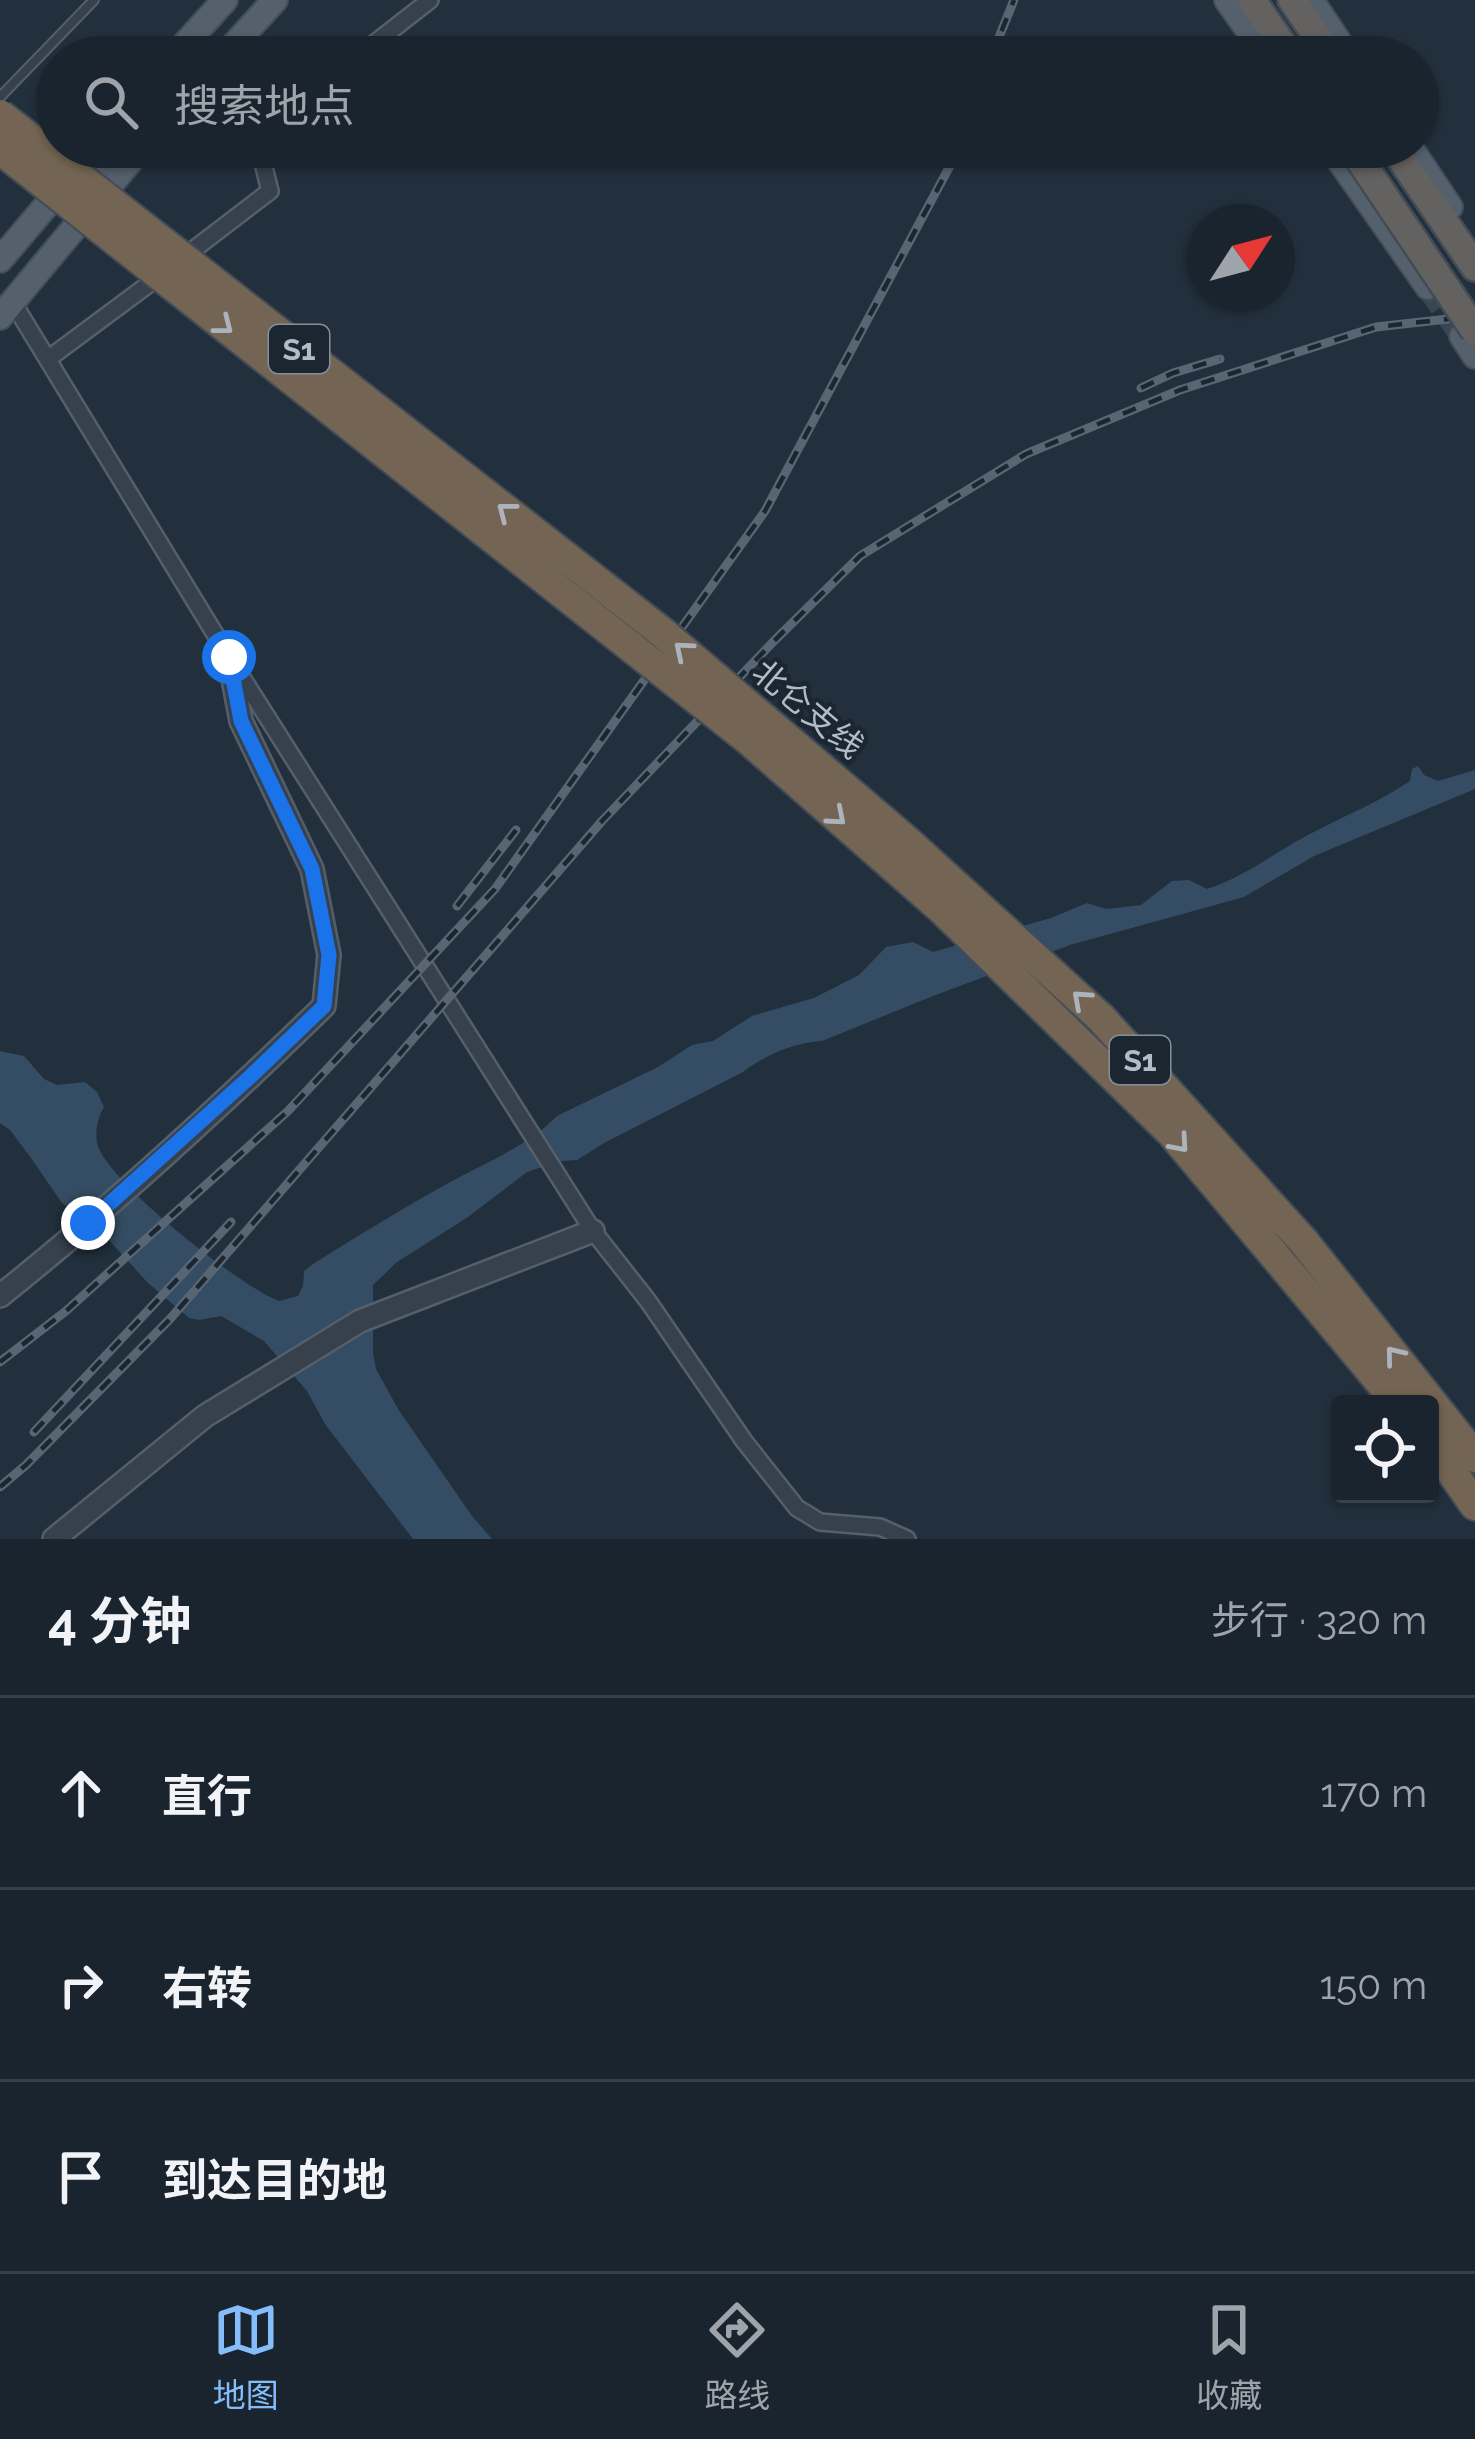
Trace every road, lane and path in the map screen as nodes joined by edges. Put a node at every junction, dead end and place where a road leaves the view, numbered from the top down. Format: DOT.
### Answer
graph roads {
  1 [pos="94,0"];
  2 [pos="225,0"];
  3 [pos="245,0"];
  4 [pos="275,0"];
  5 [pos="430,0"];
  6 [pos="1227,0"];
  7 [pos="1252,0"];
  8 [pos="1292,0"];
  9 [pos="1311,0"];
  10 [pos="59,36"];
  11 [pos="192,36"];
  12 [pos="212,36"];
  13 [pos="242,36"];
  14 [pos="385,36"];
  15 [pos="1252,36"];
  16 [pos="1277,36"];
  17 [pos="1317,36"];
  18 [pos="1334,36"];
  19 [pos="36,60"];
  20 [pos="0,97"];
  21 [pos="0,115"];
  22 [pos="36,143"];
  23 [pos="0,149"];
  24 [pos="68,168"];
  25 [pos="78,168"];
  26 [pos="103,168"];
  27 [pos="125,168"];
  28 [pos="264,168"];
  29 [pos="1345,168"];
  30 [pos="1364,168"];
  31 [pos="1407,168"];
  32 [pos="1424,168"];
  33 [pos="1475,244"];
  34 [pos="0,260"];
  35 [pos="1475,267"];
  36 [pos="34,277"];
  37 [pos="1428,287"];
  38 [pos="6,309"];
  39 [pos="1471,341"];
  40 [pos="48,359"];
  41 [pos="229,657"];
  42 [pos="757,730"];
  43 [pos="593,1231"];
  44 [pos="0,1296"];
  45 [pos="1391,1395"];
  46 [pos="1471,1452"];
  47 [pos="1439,1454"];
  48 [pos="1475,1505"];
  49 [pos="54,1539"];
  50 [pos="907,1539"];
  1 -- 10 [label="lane"];
  2 -- 11 [label="main road"];
  3 -- 12 [label="main road"];
  4 -- 13 [label="main road"];
  5 -- 14 [label="street"];
  6 -- 15 [label="main road"];
  7 -- 16 [label="highway"];
  8 -- 17 [label="highway"];
  9 -- 18 [label="main road"];
  19 -- 20 [label="lane"];
  22 -- 21 [label="highway, 北仑支线 / S1, one-way, bridge"];
  23 -- 42 [label="highway, 北仑支线 / S1, one-way, bridge"];
  42 -- 24 [label="highway, 北仑支线 / S1, one-way, bridge"];
  25 -- 34 [label="main road"];
  26 -- 36 [label="main road"];
  27 -- 36 [label="main road"];
  28 -- 40 [label="street"];
  29 -- 37 [label="main road"];
  30 -- 39 [label="highway, bridge"];
  31 -- 35 [label="highway"];
  32 -- 33 [label="main road"];
  36 -- 38 [label="main road"];
  38 -- 40 [label="street"];
  40 -- 41 [label="street"];
  41 -- 43 [label="street"];
  41 -- 44 [label="street"];
  42 -- 45 [label="highway, 北仑支线 / S1, one-way"];
  46 -- 42 [label="highway, 北仑支线 / S1, one-way"];
  43 -- 49 [label="street"];
  43 -- 50 [label="street"];
  47 -- 48 [label="highway"];
}
